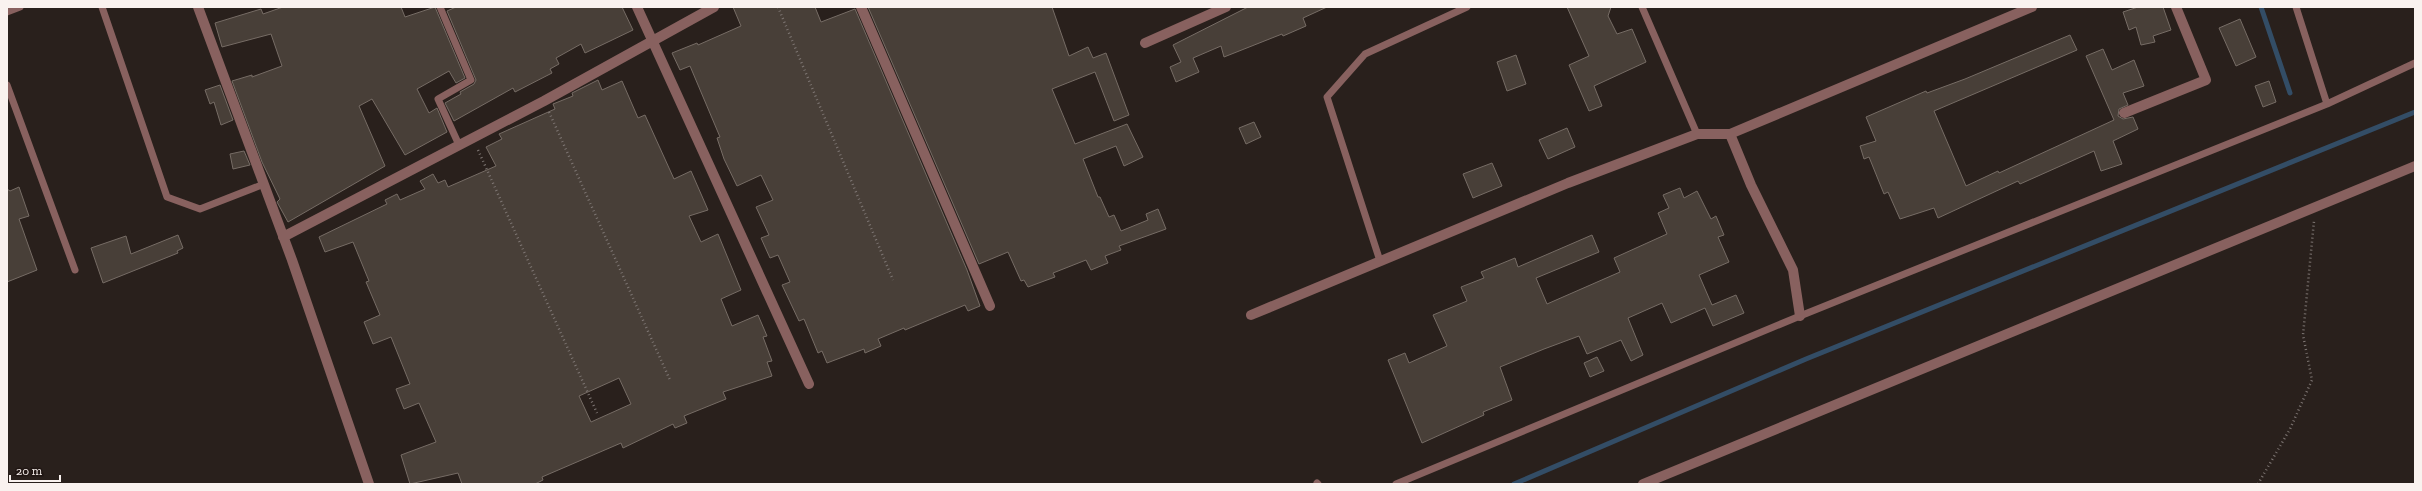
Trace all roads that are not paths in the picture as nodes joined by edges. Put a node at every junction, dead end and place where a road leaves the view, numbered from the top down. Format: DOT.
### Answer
graph roads {
  1 [pos="20,7"];
  2 [pos="102,7"];
  3 [pos="198,7"];
  4 [pos="440,7"];
  5 [pos="638,7"];
  6 [pos="714,7"];
  7 [pos="861,7"];
  8 [pos="1226,7"];
  9 [pos="1467,7"];
  10 [pos="1642,7"];
  11 [pos="2032,7"];
  12 [pos="2176,7"];
  13 [pos="2296,7"];
  14 [pos="7,12"];
  15 [pos="652,41"];
  16 [pos="1145,43"];
  17 [pos="2415,63"];
  18 [pos="7,85"];
  19 [pos="2327,104"];
  20 [pos="2124,113"];
  21 [pos="1697,134"];
  22 [pos="1730,134"];
  23 [pos="460,145"];
  24 [pos="2415,166"];
  25 [pos="264,184"];
  26 [pos="283,237"];
  27 [pos="1380,261"];
  28 [pos="75,270"];
  29 [pos="990,306"];
  30 [pos="1251,315"];
  31 [pos="1800,316"];
  32 [pos="809,384"];
  33 [pos="369,484"];
  34 [pos="1396,484"];
  35 [pos="1643,484"];
  1 -- 14 [label="lane"];
  2 -- 25 [label="lane"];
  3 -- 25 [label="street"];
  4 -- 23 [label="lane"];
  5 -- 15 [label="street"];
  6 -- 15 [label="street"];
  7 -- 29 [label="street"];
  8 -- 16 [label="street"];
  9 -- 27 [label="lane"];
  10 -- 21 [label="lane"];
  11 -- 22 [label="street"];
  12 -- 20 [label="street"];
  13 -- 19 [label="lane"];
  15 -- 23 [label="street"];
  15 -- 32 [label="street"];
  17 -- 19 [label="lane"];
  18 -- 28 [label="lane"];
  19 -- 31 [label="lane"];
  21 -- 22 [label="street"];
  21 -- 27 [label="street"];
  22 -- 31 [label="street"];
  23 -- 26 [label="street"];
  24 -- 35 [label="street"];
  25 -- 26 [label="street"];
  26 -- 33 [label="street"];
  27 -- 30 [label="street"];
  31 -- 34 [label="lane"];
}
